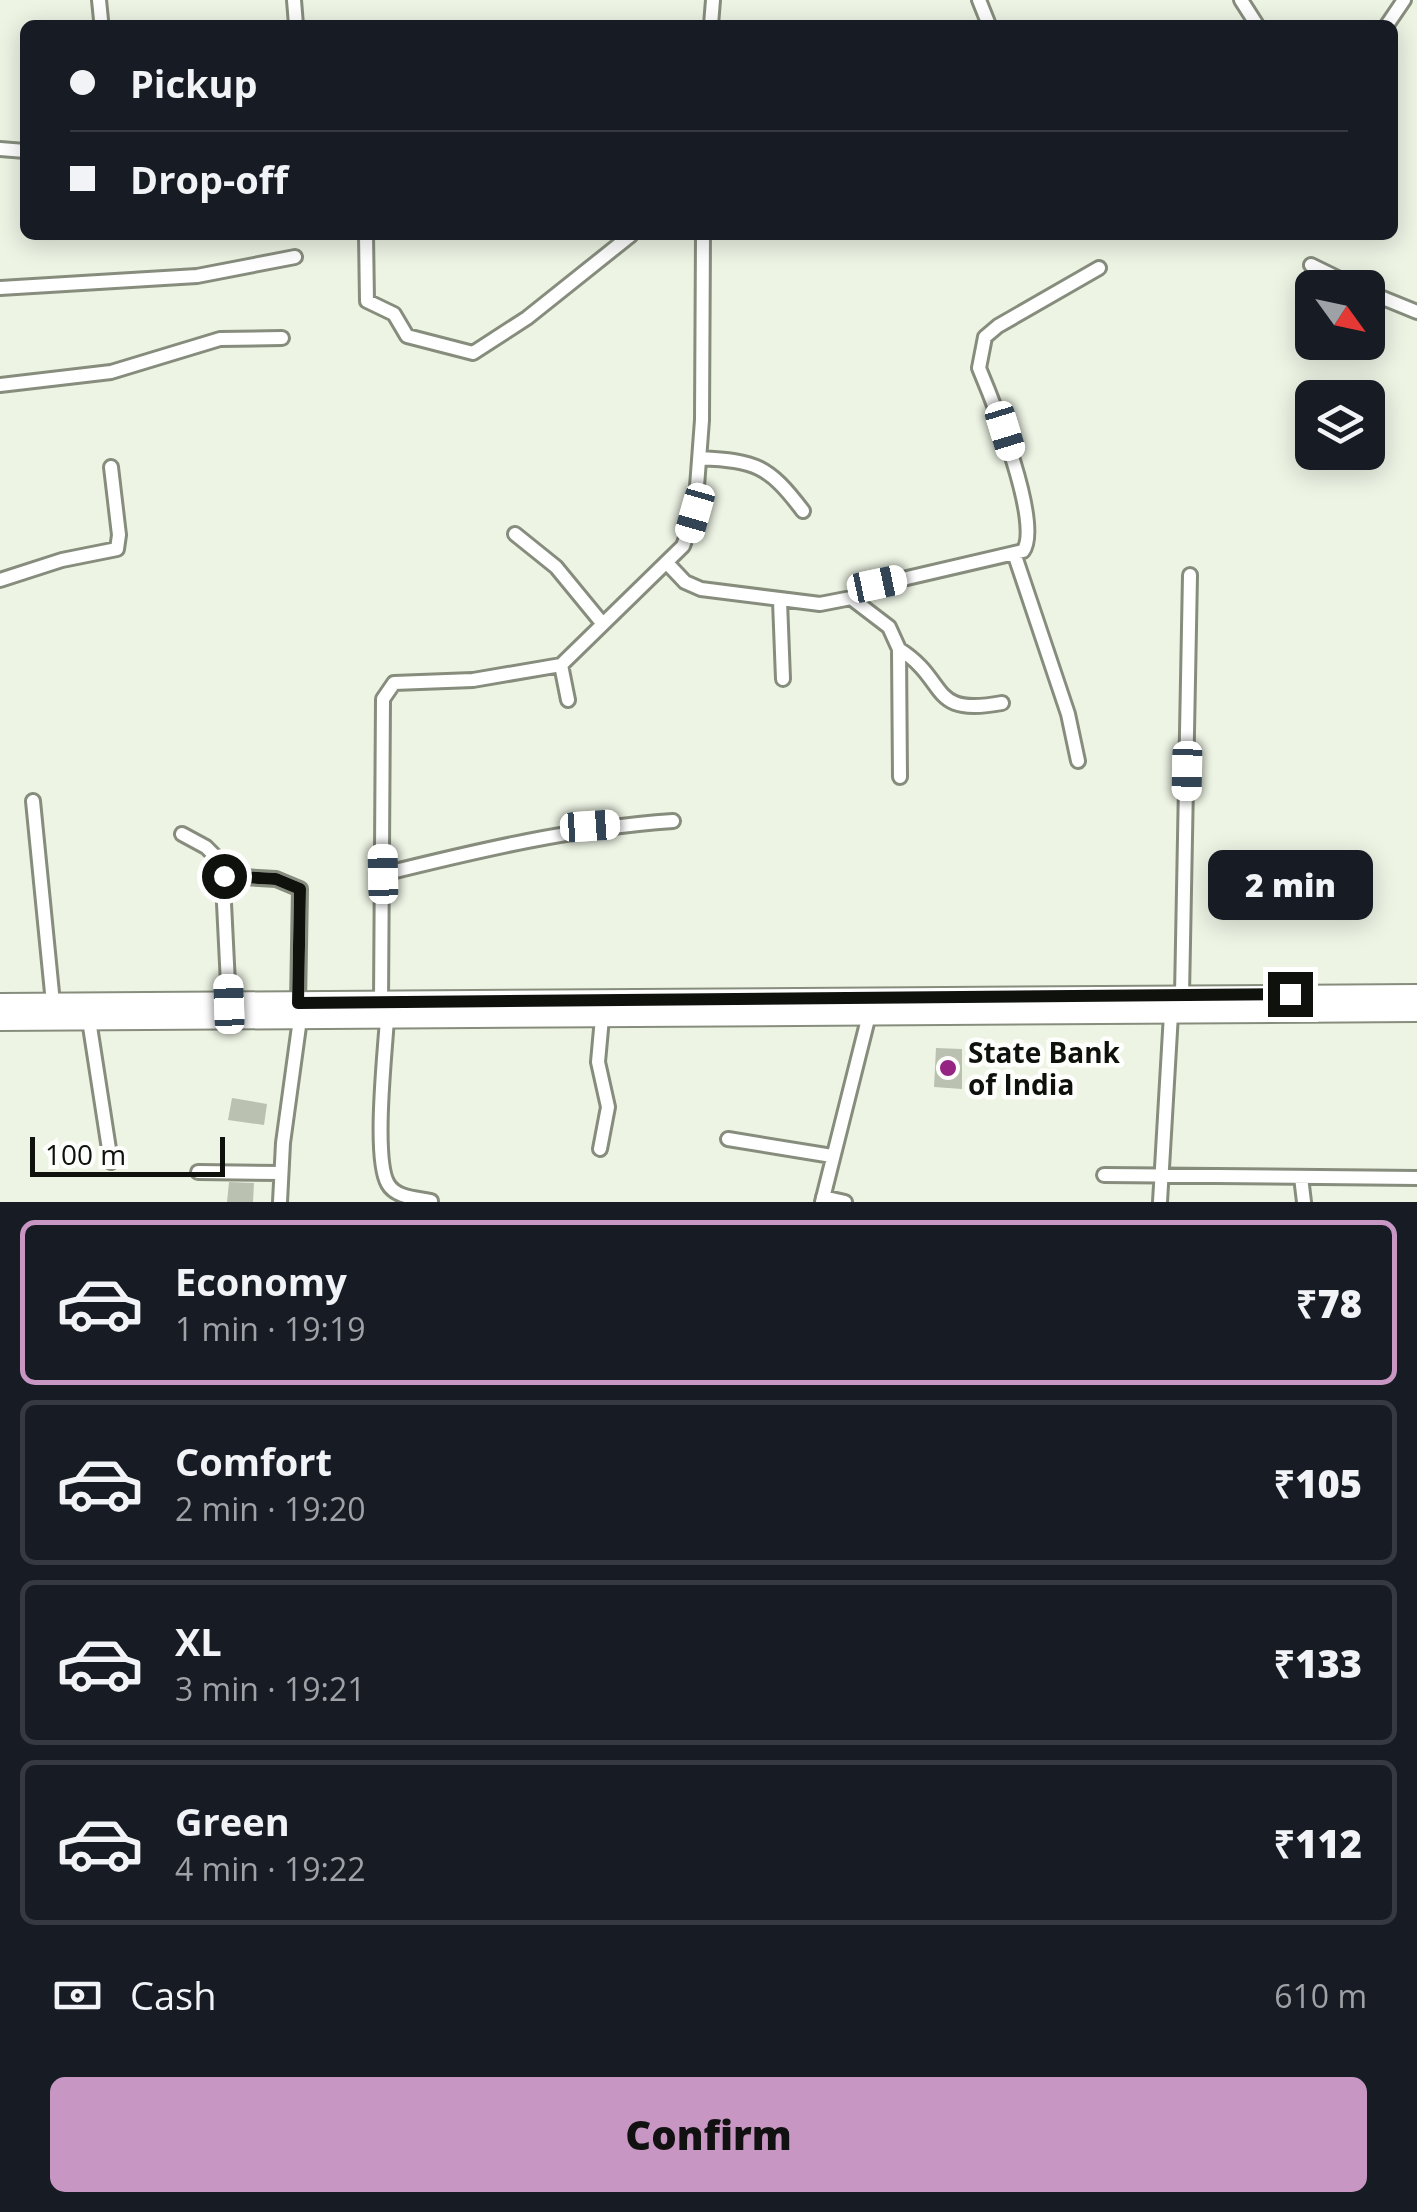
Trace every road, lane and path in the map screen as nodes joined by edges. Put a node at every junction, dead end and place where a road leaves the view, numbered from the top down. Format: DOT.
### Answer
graph roads {
  1 [pos="99,0"];
  2 [pos="101,20"];
  3 [pos="366,240"];
  4 [pos="625,240"];
  5 [pos="703,240"];
  6 [pos="295,256"];
  7 [pos="1311,265"];
  8 [pos="1100,268"];
  9 [pos="1321,270"];
  10 [pos="0,288"];
  11 [pos="1385,299"];
  12 [pos="1417,312"];
  13 [pos="282,338"];
  14 [pos="0,385"];
  15 [pos="700,458"];
  16 [pos="111,467"];
  17 [pos="803,511"];
  18 [pos="515,534"];
  19 [pos="1015,556"];
  20 [pos="667,563"];
  21 [pos="1190,576"];
  22 [pos="0,580"];
  23 [pos="851,598"];
  24 [pos="780,601"];
  25 [pos="602,623"];
  26 [pos="899,649"];
  27 [pos="562,665"];
  28 [pos="783,679"];
  29 [pos="568,700"];
  30 [pos="1002,703"];
  31 [pos="1078,761"];
  32 [pos="900,777"];
  33 [pos="33,801"];
  34 [pos="673,821"];
  35 [pos="182,834"];
  36 [pos="383,874"];
  37 [pos="224,876"];
  38 [pos="1417,994"];
  39 [pos="1182,995"];
  40 [pos="0,1003"];
  41 [pos="53,1003"];
  42 [pos="229,1004"];
  43 [pos="299,1011"];
  44 [pos="384,1011"];
  45 [pos="1417,1012"];
  46 [pos="869,1014"];
  47 [pos="1171,1014"];
  48 [pos="602,1018"];
  49 [pos="89,1020"];
  50 [pos="0,1021"];
  51 [pos="728,1139"];
  52 [pos="600,1149"];
  53 [pos="832,1156"];
  54 [pos="111,1162"];
  55 [pos="198,1172"];
  56 [pos="280,1173"];
  57 [pos="1104,1175"];
  58 [pos="1160,1178"];
  59 [pos="1302,1178"];
  60 [pos="1417,1178"];
  61 [pos="431,1200"];
  62 [pos="822,1200"];
  63 [pos="280,1202"];
  64 [pos="845,1202"];
  65 [pos="1160,1202"];
  66 [pos="1304,1202"];
  1 -- 2 [label="street"];
  3 -- 4 [label="street"];
  5 -- 15 [label="street"];
  6 -- 10 [label="street"];
  7 -- 9 [label="street"];
  8 -- 19 [label="street"];
  11 -- 12 [label="street"];
  13 -- 14 [label="street"];
  15 -- 17 [label="street"];
  15 -- 20 [label="street"];
  16 -- 22 [label="street"];
  18 -- 25 [label="street"];
  19 -- 23 [label="street"];
  19 -- 31 [label="street"];
  20 -- 24 [label="street"];
  20 -- 25 [label="street"];
  21 -- 39 [label="street"];
  23 -- 24 [label="street"];
  23 -- 26 [label="street"];
  24 -- 28 [label="street"];
  25 -- 27 [label="street"];
  26 -- 30 [label="street"];
  26 -- 32 [label="street"];
  27 -- 29 [label="street"];
  27 -- 36 [label="street"];
  33 -- 41 [label="street"];
  34 -- 36 [label="street"];
  35 -- 37 [label="street"];
  36 -- 44 [label="street"];
  37 -- 42 [label="street"];
  37 -- 43 [label="street"];
  38 -- 39 [label="main road"];
  39 -- 44 [label="main road"];
  40 -- 41 [label="main road"];
  41 -- 42 [label="main road"];
  42 -- 43 [label="main road"];
  43 -- 44 [label="main road"];
  43 -- 49 [label="main road"];
  43 -- 56 [label="street"];
  44 -- 48 [label="main road"];
  44 -- 61 [label="street"];
  45 -- 47 [label="main road"];
  46 -- 47 [label="main road"];
  46 -- 48 [label="main road"];
  46 -- 53 [label="street"];
  47 -- 58 [label="street"];
  48 -- 52 [label="street"];
  49 -- 50 [label="main road"];
  49 -- 54 [label="street"];
  51 -- 53 [label="street"];
  53 -- 62 [label="street"];
  55 -- 56 [label="street"];
  56 -- 63 [label="street"];
  57 -- 58 [label="street"];
  58 -- 59 [label="street"];
  58 -- 65 [label="street"];
  59 -- 60 [label="street"];
  59 -- 66 [label="street"];
  62 -- 64 [label="street"];
}
